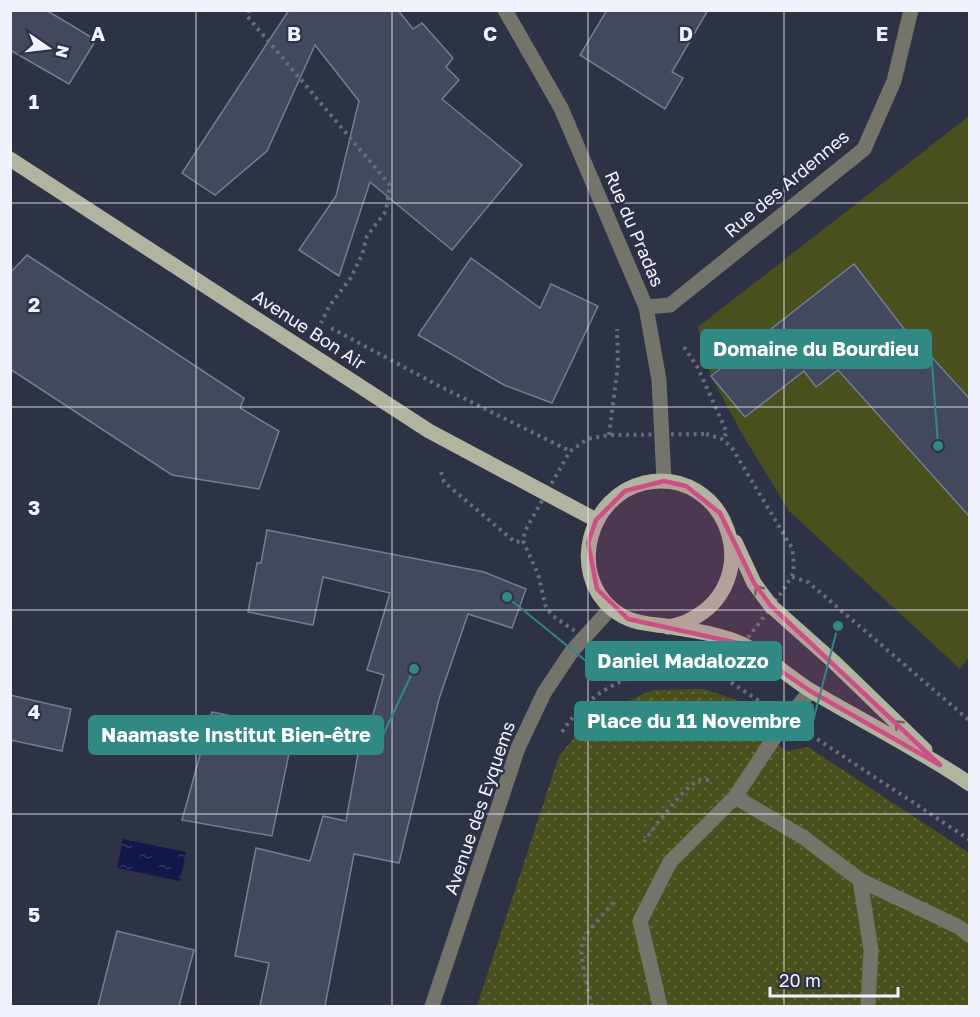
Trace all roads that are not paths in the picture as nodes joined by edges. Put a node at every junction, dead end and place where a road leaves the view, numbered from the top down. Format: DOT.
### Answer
graph roads {
  1 [pos="505,10"];
  2 [pos="910,10"];
  3 [pos="10,159"];
  4 [pos="646,307"];
  5 [pos="664,481"];
  6 [pos="596,520"];
  7 [pos="730,532"];
  8 [pos="611,608"];
  9 [pos="668,627"];
  10 [pos="810,691"];
  11 [pos="940,765"];
  12 [pos="969,784"];
  13 [pos="735,797"];
  14 [pos="861,880"];
  15 [pos="969,936"];
  16 [pos="432,1006"];
  17 [pos="660,1006"];
  18 [pos="868,1006"];
  1 -- 4 [label="street, Rue du Pradas"];
  2 -- 4 [label="street, Rue des Ardennes"];
  3 -- 6 [label="main road, Avenue Bon Air"];
  4 -- 5 [label="street, Rue du Pradas"];
  5 -- 6 [label="main road"];
  5 -- 7 [label="main road"];
  6 -- 8 [label="main road"];
  7 -- 9 [label="main road"];
  11 -- 7 [label="main road, one-way"];
  8 -- 9 [label="main road"];
  8 -- 16 [label="street, Avenue des Eyquems"];
  9 -- 10 [label="main road"];
  10 -- 11 [label="main road"];
  10 -- 13 [label="street"];
  11 -- 12 [label="main road"];
  13 -- 14 [label="street"];
  13 -- 17 [label="street"];
  14 -- 15 [label="street"];
  14 -- 18 [label="street"];
}
